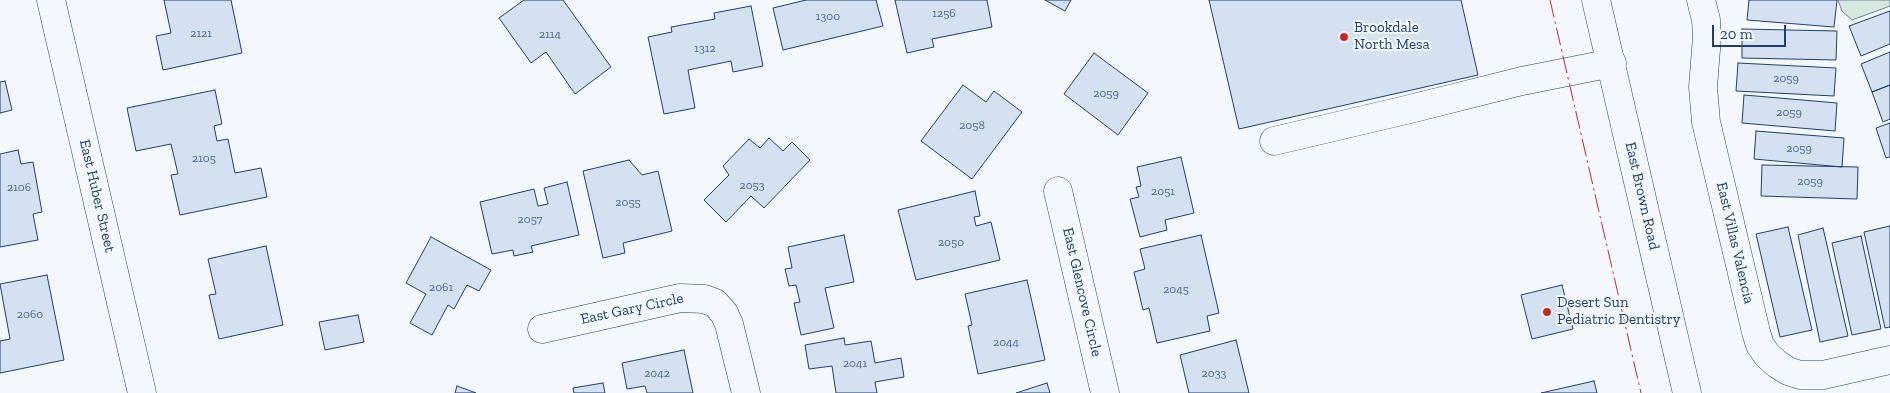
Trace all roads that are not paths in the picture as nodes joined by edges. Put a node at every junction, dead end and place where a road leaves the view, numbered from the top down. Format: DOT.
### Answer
graph roads {
  1 [pos="51,0"];
  2 [pos="1596,0"];
  3 [pos="1701,0"];
  4 [pos="1612,63"];
  5 [pos="1274,141"];
  6 [pos="1058,191"];
  7 [pos="542,329"];
  8 [pos="1890,360"];
  9 [pos="142,393"];
  10 [pos="746,393"];
  11 [pos="1105,393"];
  12 [pos="1687,393"];
  1 -- 9 [label="street, East Huber Street"];
  2 -- 4 [label="street, East Brown Road"];
  3 -- 8 [label="street, East Villas Valencia"];
  4 -- 5 [label="street"];
  4 -- 12 [label="street, East Brown Road"];
  6 -- 11 [label="street, East Glencove Circle"];
  7 -- 10 [label="street, East Gary Circle"];
}
